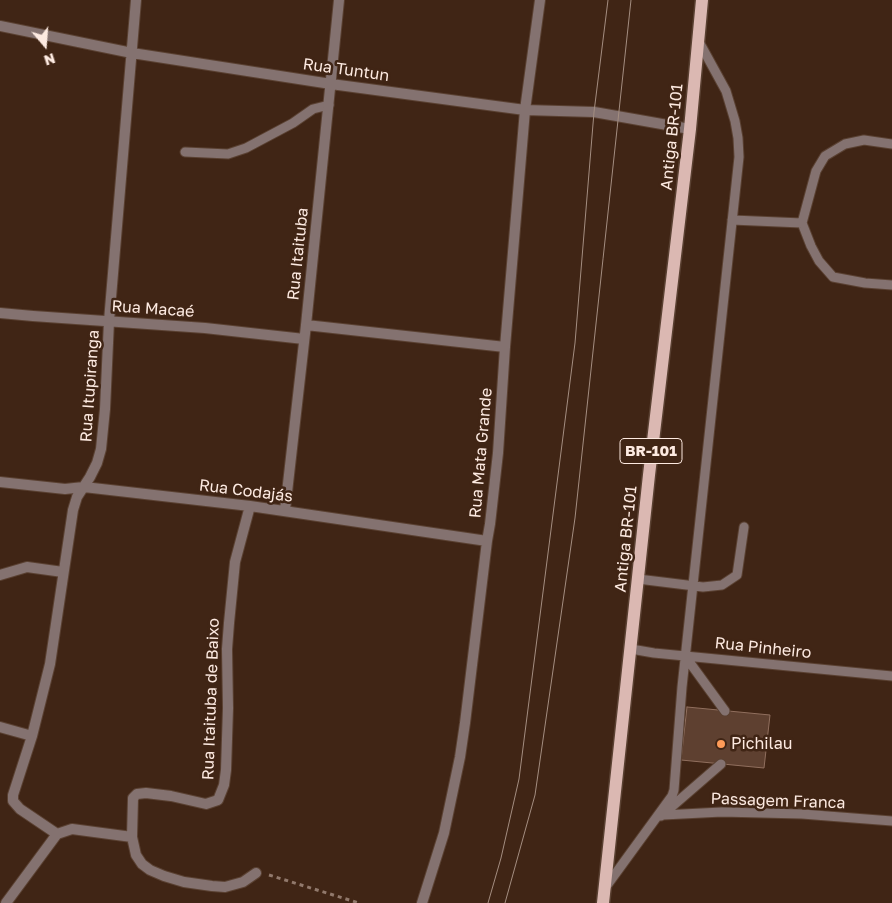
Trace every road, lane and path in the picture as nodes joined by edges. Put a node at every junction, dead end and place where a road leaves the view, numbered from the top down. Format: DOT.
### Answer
graph roads {
  1 [pos="136,0"];
  2 [pos="339,0"];
  3 [pos="540,0"];
  4 [pos="702,0"];
  5 [pos="0,26"];
  6 [pos="698,40"];
  7 [pos="132,54"];
  8 [pos="331,84"];
  9 [pos="329,105"];
  10 [pos="525,110"];
  11 [pos="690,129"];
  12 [pos="892,144"];
  13 [pos="185,152"];
  14 [pos="732,220"];
  15 [pos="802,223"];
  16 [pos="892,285"];
  17 [pos="0,312"];
  18 [pos="109,321"];
  19 [pos="306,325"];
  20 [pos="304,339"];
  21 [pos="505,347"];
  22 [pos="0,482"];
  23 [pos="84,487"];
  24 [pos="250,506"];
  25 [pos="285,510"];
  26 [pos="744,527"];
  27 [pos="487,541"];
  28 [pos="63,572"];
  29 [pos="0,576"];
  30 [pos="638,579"];
  31 [pos="693,586"];
  32 [pos="631,649"];
  33 [pos="686,656"];
  34 [pos="892,676"];
  35 [pos="725,711"];
  36 [pos="0,727"];
  37 [pos="32,736"];
  38 [pos="721,764"];
  39 [pos="662,815"];
  40 [pos="892,821"];
  41 [pos="650,826"];
  42 [pos="57,834"];
  43 [pos="132,837"];
  44 [pos="256,874"];
  45 [pos="605,889"];
  46 [pos="6,903"];
  47 [pos="359,903"];
  48 [pos="422,903"];
  49 [pos="603,903"];
  1 -- 7 [label="street, Rua Itupiranga"];
  2 -- 8 [label="street, Rua Itaituba"];
  3 -- 10 [label="street, Rua Mata Grande"];
  4 -- 6 [label="main road, Antiga BR-101 / BR-101"];
  5 -- 7 [label="street, Rua Tuntun"];
  6 -- 11 [label="main road, Antiga BR-101 / BR-101"];
  6 -- 14 [label="lane"];
  7 -- 8 [label="street, Rua Tuntun"];
  7 -- 18 [label="street, Rua Itupiranga"];
  8 -- 9 [label="street, Rua Itaituba"];
  8 -- 10 [label="street, Rua Tuntun"];
  9 -- 13 [label="lane"];
  9 -- 19 [label="street, Rua Itaituba"];
  10 -- 11 [label="street, Rua Tuntun"];
  10 -- 21 [label="street, Rua Mata Grande"];
  11 -- 30 [label="main road, Antiga BR-101 / BR-101"];
  12 -- 15 [label="lane"];
  14 -- 15 [label="lane"];
  14 -- 31 [label="lane"];
  15 -- 16 [label="lane"];
  17 -- 18 [label="street, Rua Macaé"];
  18 -- 20 [label="street, Rua Macaé"];
  18 -- 23 [label="street, Rua Itupiranga"];
  19 -- 20 [label="street, Rua Itaituba"];
  19 -- 21 [label="street"];
  20 -- 25 [label="street, Rua Itaituba"];
  21 -- 27 [label="street, Rua Mata Grande"];
  22 -- 23 [label="street, Rua Codajás"];
  23 -- 24 [label="street, Rua Codajás"];
  23 -- 28 [label="street, Rua Itupiranga"];
  24 -- 25 [label="street, Rua Codajás"];
  24 -- 43 [label="street, Rua Itaituba de Baixo"];
  25 -- 27 [label="street, Rua Codajás"];
  26 -- 31 [label="lane"];
  27 -- 48 [label="street, Rua Mata Grande"];
  28 -- 29 [label="street"];
  28 -- 37 [label="street, Rua Itupiranga"];
  30 -- 31 [label="lane"];
  30 -- 32 [label="main road, Antiga BR-101 / BR-101"];
  31 -- 33 [label="lane"];
  32 -- 33 [label="lane, Rua Pinheiro"];
  32 -- 45 [label="main road, Antiga BR-101 / BR-101"];
  33 -- 34 [label="lane, Rua Pinheiro"];
  33 -- 35 [label="lane"];
  33 -- 41 [label="lane"];
  36 -- 37 [label="street"];
  37 -- 42 [label="street, Rua Itupiranga"];
  38 -- 39 [label="lane"];
  39 -- 40 [label="lane, Passagem Franca"];
  39 -- 41 [label="lane"];
  41 -- 45 [label="lane"];
  42 -- 43 [label="street"];
  42 -- 46 [label="street"];
  43 -- 44 [label="street"];
  44 -- 47 [label="path"];
  45 -- 49 [label="main road, Antiga BR-101 / BR-101"];
}
